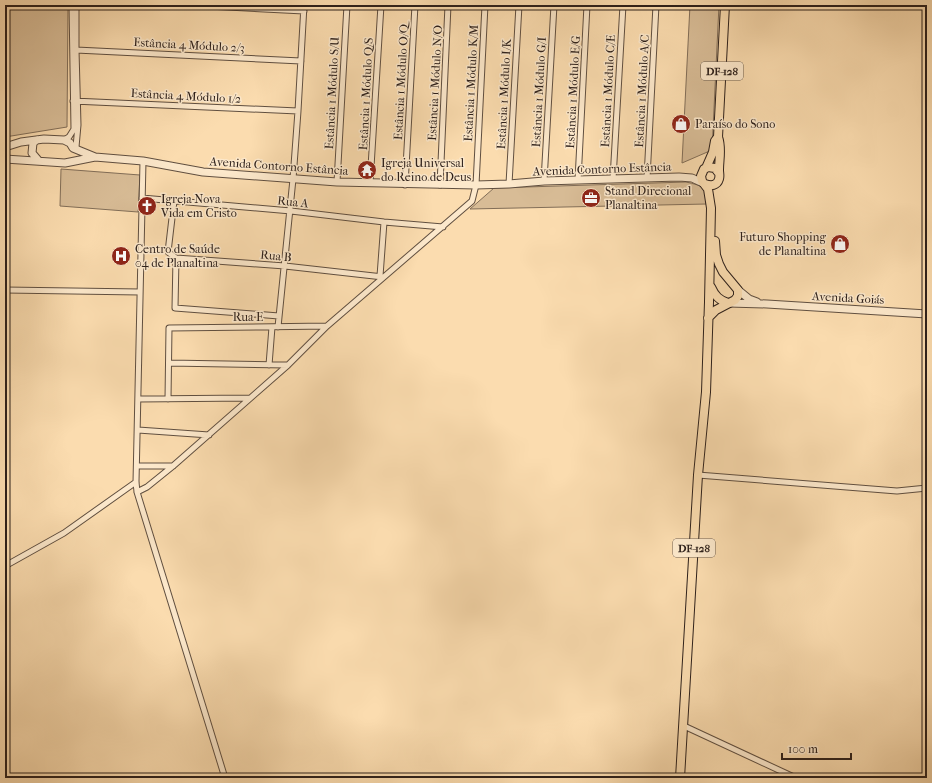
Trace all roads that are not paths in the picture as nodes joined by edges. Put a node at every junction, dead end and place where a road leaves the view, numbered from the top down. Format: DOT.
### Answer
graph roads {
  1 [pos="72,5"];
  2 [pos="76,5"];
  3 [pos="189,5"];
  4 [pos="347,5"];
  5 [pos="381,5"];
  6 [pos="415,5"];
  7 [pos="448,5"];
  8 [pos="485,5"];
  9 [pos="519,5"];
  10 [pos="554,5"];
  11 [pos="587,5"];
  12 [pos="623,5"];
  13 [pos="656,5"];
  14 [pos="725,5"];
  15 [pos="304,8"];
  16 [pos="76,50"];
  17 [pos="301,61"];
  18 [pos="76,101"];
  19 [pos="298,111"];
  20 [pos="718,137"];
  21 [pos="37,140"];
  22 [pos="64,140"];
  23 [pos="5,147"];
  24 [pos="73,148"];
  25 [pos="95,157"];
  26 [pos="5,158"];
  27 [pos="38,160"];
  28 [pos="143,161"];
  29 [pos="72,162"];
  30 [pos="704,170"];
  31 [pos="718,172"];
  32 [pos="679,177"];
  33 [pos="647,178"];
  34 [pos="293,179"];
  35 [pos="613,179"];
  36 [pos="578,180"];
  37 [pos="544,181"];
  38 [pos="337,182"];
  39 [pos="370,183"];
  40 [pos="704,183"];
  41 [pos="716,183"];
  42 [pos="509,184"];
  43 [pos="405,185"];
  44 [pos="440,185"];
  45 [pos="476,185"];
  46 [pos="142,198"];
  47 [pos="174,201"];
  48 [pos="290,211"];
  49 [pos="384,222"];
  50 [pos="442,227"];
  51 [pos="176,258"];
  52 [pos="285,266"];
  53 [pos="723,272"];
  54 [pos="381,276"];
  55 [pos="709,278"];
  56 [pos="5,290"];
  57 [pos="738,290"];
  58 [pos="140,292"];
  59 [pos="728,304"];
  60 [pos="767,304"];
  61 [pos="927,314"];
  62 [pos="279,316"];
  63 [pos="708,318"];
  64 [pos="327,326"];
  65 [pos="272,327"];
  66 [pos="278,328"];
  67 [pos="169,363"];
  68 [pos="268,365"];
  69 [pos="288,365"];
  70 [pos="250,398"];
  71 [pos="138,399"];
  72 [pos="168,399"];
  73 [pos="138,430"];
  74 [pos="209,434"];
  75 [pos="137,466"];
  76 [pos="173,466"];
  77 [pos="698,475"];
  78 [pos="136,482"];
  79 [pos="927,488"];
  80 [pos="137,492"];
  81 [pos="5,566"];
  82 [pos="684,726"];
  83 [pos="225,778"];
  84 [pos="680,778"];
  85 [pos="796,778"];
  1 -- 18 [label="street"];
  2 -- 16 [label="street"];
  3 -- 15 [label="street"];
  4 -- 38 [label="street, Estância 1 Módulo S/U"];
  5 -- 39 [label="street, Estância 1 Módulo Q/S"];
  6 -- 43 [label="street, Estância 1 Módulo O/Q"];
  7 -- 44 [label="street, Estância 1 Módulo N/O"];
  8 -- 45 [label="street, Estância 1 Módulo K/M"];
  9 -- 42 [label="street, Estância 1 Módulo I/K"];
  10 -- 37 [label="street, Estância 1 Módulo G/I"];
  11 -- 36 [label="street, Estância 1 Módulo E/G"];
  12 -- 35 [label="street, Estância 1 Módulo C/E"];
  13 -- 33 [label="street, Estância 1 Módulo A/C"];
  14 -- 20 [label="main road, DF-128 / DF-128"];
  15 -- 17 [label="street"];
  16 -- 17 [label="street, Estância 4 Módulo 2/3"];
  16 -- 18 [label="street"];
  17 -- 19 [label="street"];
  18 -- 19 [label="street, Estância 4 Módulo 1/2"];
  18 -- 22 [label="street"];
  18 -- 24 [label="street"];
  19 -- 34 [label="street"];
  20 -- 30 [label="main road, DF-128 / DF-128"];
  20 -- 31 [label="main road, DF-128 / DF-128"];
  21 -- 22 [label="street"];
  21 -- 23 [label="street"];
  21 -- 27 [label="street"];
  22 -- 24 [label="street, Avenida Contorno Estância"];
  24 -- 25 [label="street, Avenida Contorno Estância"];
  24 -- 29 [label="street"];
  25 -- 28 [label="street, Avenida Contorno Estância"];
  25 -- 29 [label="street, Avenida Contorno Estância"];
  26 -- 27 [label="street, Avenida Contorno Estância"];
  27 -- 29 [label="street, Avenida Contorno Estância"];
  28 -- 34 [label="street, Avenida Contorno Estância"];
  28 -- 46 [label="street"];
  30 -- 31 [label="main road"];
  30 -- 32 [label="street, Avenida Contorno Estância"];
  30 -- 40 [label="main road, DF-128"];
  31 -- 41 [label="main road, DF-128"];
  32 -- 33 [label="street, Avenida Contorno Estância"];
  32 -- 40 [label="street, Avenida Contorno Estância"];
  33 -- 35 [label="street, Avenida Contorno Estância"];
  34 -- 38 [label="street, Avenida Contorno Estância"];
  34 -- 48 [label="street"];
  35 -- 36 [label="street, Avenida Contorno Estância"];
  36 -- 37 [label="street, Avenida Contorno Estância"];
  37 -- 42 [label="street, Avenida Contorno Estância"];
  38 -- 39 [label="street, Avenida Contorno Estância"];
  39 -- 43 [label="street, Avenida Contorno Estância"];
  40 -- 41 [label="main road"];
  40 -- 55 [label="main road, DF-128 / DF-128"];
  41 -- 53 [label="main road, DF-128"];
  42 -- 45 [label="street, Avenida Contorno Estância"];
  43 -- 44 [label="street, Avenida Contorno Estância"];
  44 -- 45 [label="street, Avenida Contorno Estância"];
  45 -- 50 [label="street, Estância 1 Módulo K/M"];
  46 -- 47 [label="street, Rua A"];
  46 -- 58 [label="street"];
  47 -- 48 [label="street, Rua A"];
  47 -- 51 [label="street"];
  48 -- 49 [label="street, Rua A"];
  48 -- 52 [label="street"];
  49 -- 50 [label="street, Rua A"];
  49 -- 54 [label="street"];
  50 -- 54 [label="street, Estância 1 Módulo K/M"];
  51 -- 52 [label="street, Rua B"];
  51 -- 62 [label="street"];
  52 -- 54 [label="street, Rua B"];
  52 -- 62 [label="street"];
  53 -- 55 [label="main road"];
  53 -- 57 [label="main road, DF-128"];
  54 -- 64 [label="street, Estância 1 Módulo K/M"];
  55 -- 59 [label="main road"];
  55 -- 63 [label="main road, DF-128 / DF-128"];
  56 -- 58 [label="street"];
  57 -- 59 [label="main road"];
  57 -- 60 [label="street, Avenida Goiás"];
  58 -- 71 [label="street"];
  59 -- 60 [label="street, Avenida Goiás"];
  59 -- 63 [label="main road"];
  60 -- 61 [label="street, Avenida Goiás"];
  62 -- 66 [label="street"];
  63 -- 77 [label="main road, DF-128 / DF-128"];
  64 -- 66 [label="street, Rua E"];
  64 -- 69 [label="street, Estância 1 Módulo K/M"];
  65 -- 66 [label="street, Rua E"];
  65 -- 67 [label="street, Rua E"];
  65 -- 68 [label="street"];
  67 -- 68 [label="street"];
  67 -- 72 [label="street"];
  68 -- 69 [label="street"];
  69 -- 70 [label="street, Estância 1 Módulo K/M"];
  70 -- 72 [label="street"];
  70 -- 74 [label="street, Estância 1 Módulo K/M"];
  71 -- 72 [label="street"];
  71 -- 73 [label="street"];
  73 -- 74 [label="street"];
  73 -- 75 [label="street"];
  74 -- 76 [label="street, Estância 1 Módulo K/M"];
  75 -- 76 [label="street"];
  75 -- 78 [label="street"];
  76 -- 80 [label="street, Estância 1 Módulo K/M"];
  77 -- 79 [label="street"];
  77 -- 82 [label="main road, DF-128 / DF-128"];
  78 -- 80 [label="street"];
  78 -- 81 [label="street"];
  80 -- 83 [label="street"];
  82 -- 84 [label="main road, DF-128 / DF-128"];
  82 -- 85 [label="street"];
}
